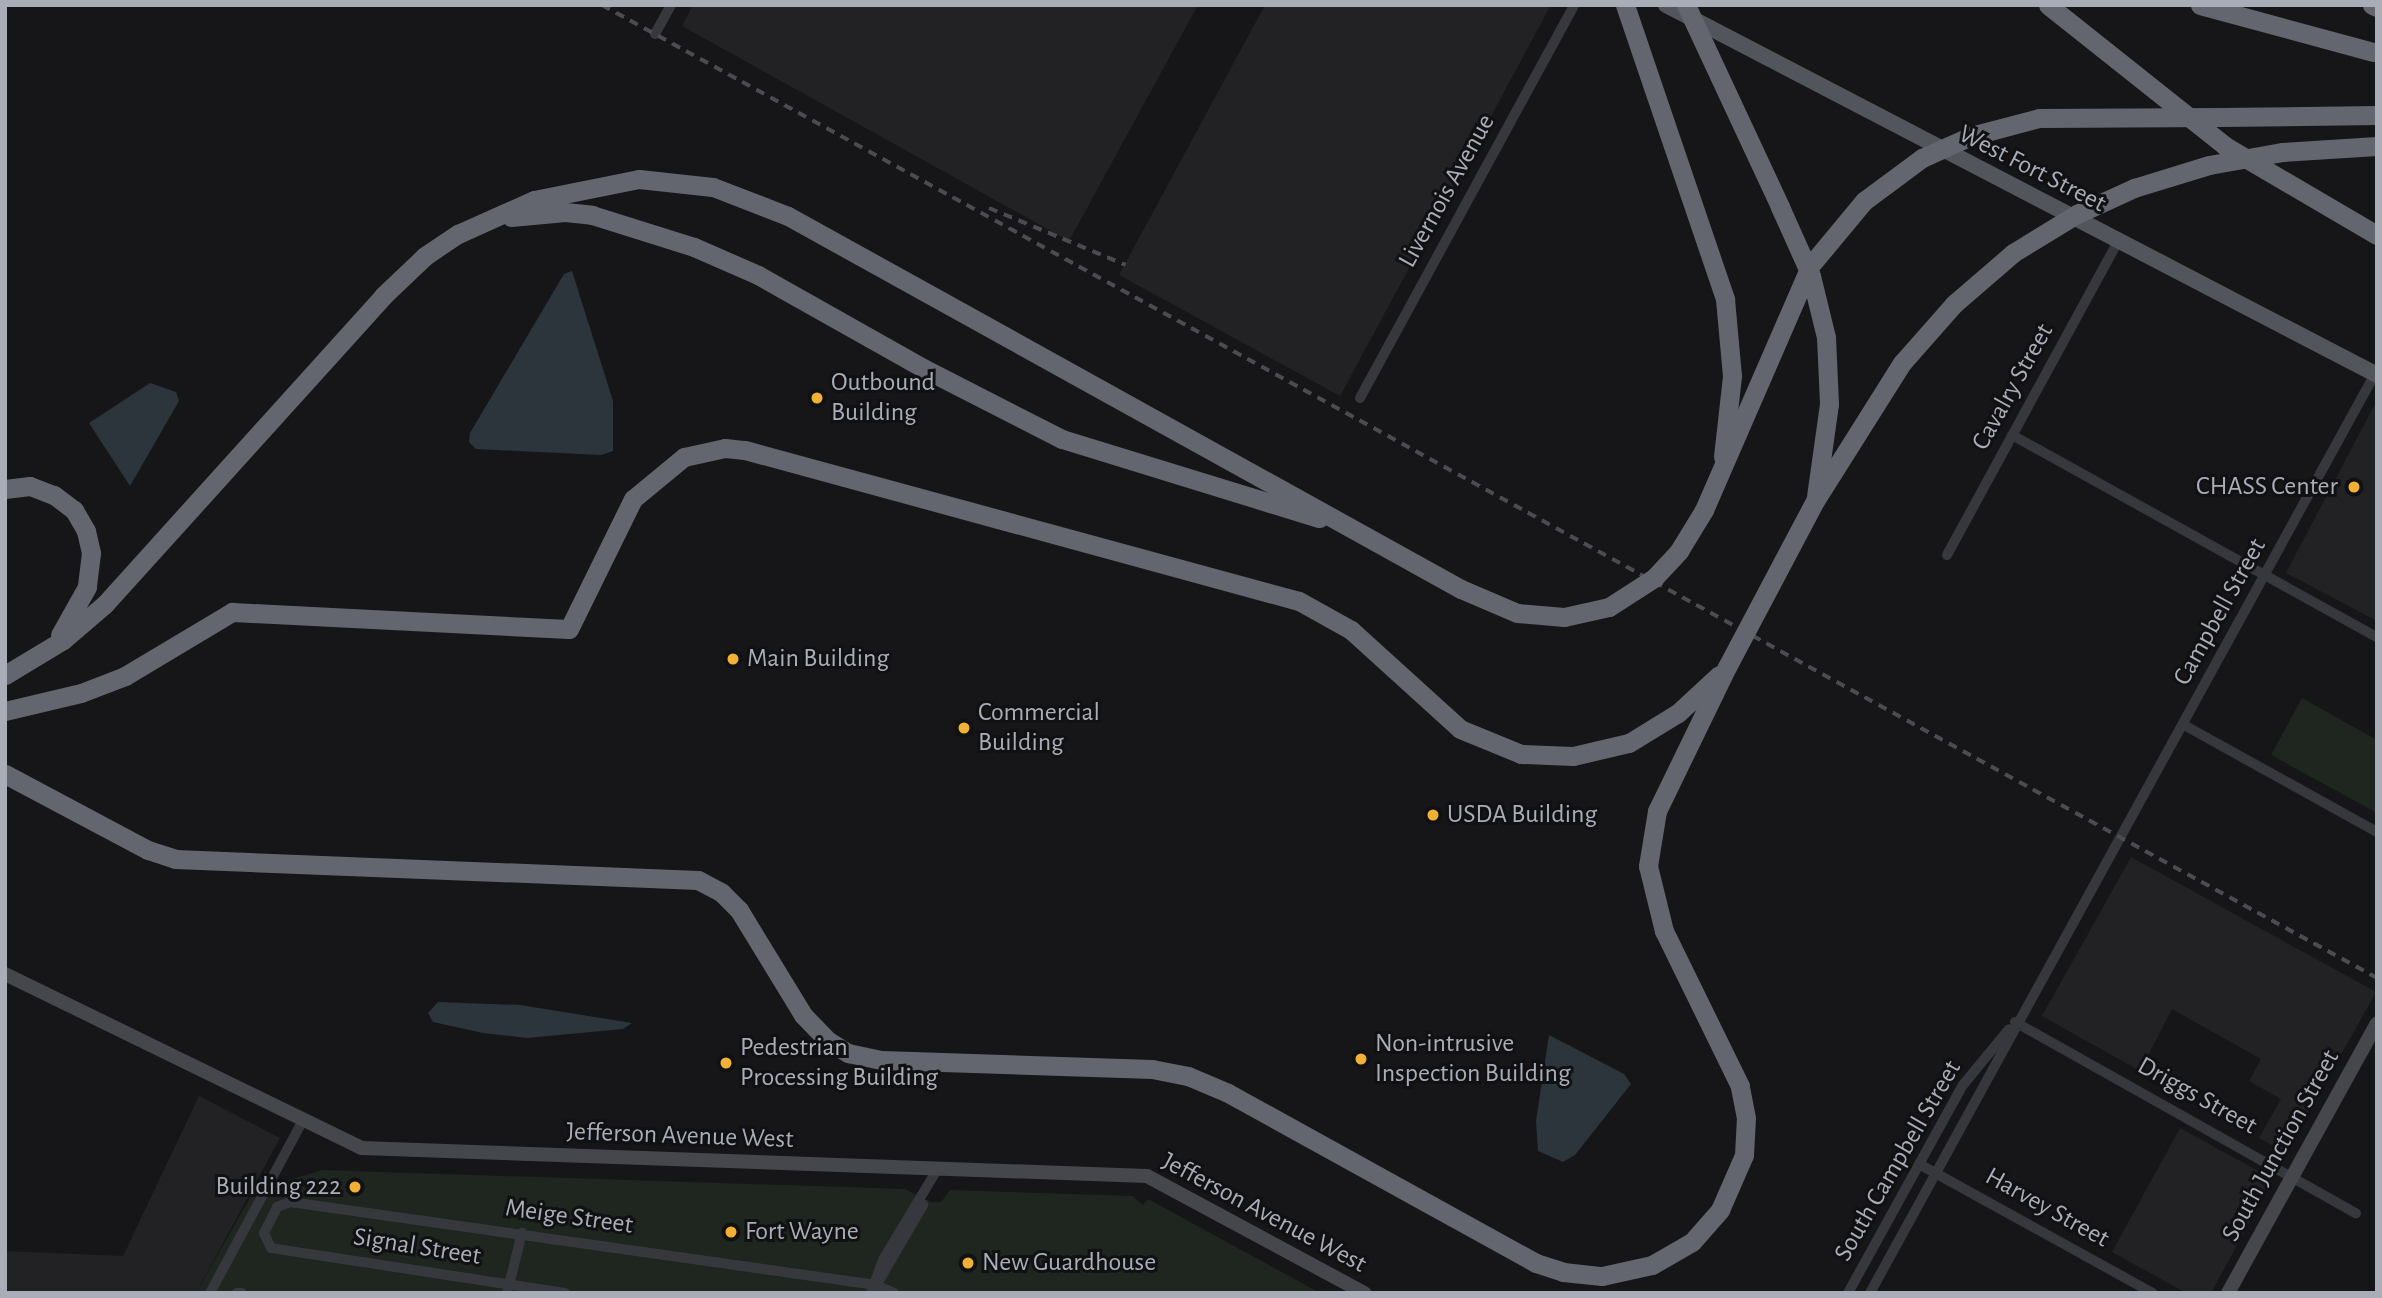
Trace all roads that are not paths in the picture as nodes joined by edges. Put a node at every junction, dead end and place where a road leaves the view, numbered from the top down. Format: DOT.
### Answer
graph roads {
  1 [pos="671,5"];
  2 [pos="1574,5"];
  3 [pos="1625,5"];
  4 [pos="1666,5"];
  5 [pos="1686,5"];
  6 [pos="2048,5"];
  7 [pos="2200,5"];
  8 [pos="2252,5"];
  9 [pos="2372,5"];
  10 [pos="2377,7"];
  11 [pos="655,34"];
  12 [pos="2375,52"];
  13 [pos="2377,116"];
  14 [pos="2377,146"];
  15 [pos="470,227"];
  16 [pos="2377,236"];
  17 [pos="2118,241"];
  18 [pos="2376,373"];
  19 [pos="1360,398"];
  20 [pos="2012,435"];
  21 [pos="1721,471"];
  22 [pos="5,489"];
  23 [pos="1815,501"];
  24 [pos="1363,533"];
  25 [pos="1947,555"];
  26 [pos="2266,575"];
  27 [pos="2377,637"];
  28 [pos="42,654"];
  29 [pos="1727,667"];
  30 [pos="5,675"];
  31 [pos="5,711"];
  32 [pos="2183,725"];
  33 [pos="5,774"];
  34 [pos="2377,832"];
  35 [pos="2121,838"];
  36 [pos="5,974"];
  37 [pos="2015,1022"];
  38 [pos="2377,1023"];
  39 [pos="302,1122"];
  40 [pos="1919,1164"];
  41 [pos="938,1168"];
  42 [pos="1936,1173"];
  43 [pos="2293,1175"];
  44 [pos="2356,1213"];
  45 [pos="522,1233"];
  46 [pos="265,1243"];
  47 [pos="508,1288"];
  48 [pos="874,1289"];
  49 [pos="210,1293"];
  50 [pos="565,1293"];
  51 [pos="894,1293"];
  52 [pos="1364,1293"];
  53 [pos="1848,1293"];
  54 [pos="1870,1293"];
  55 [pos="2153,1293"];
  56 [pos="2228,1293"];
  1 -- 11 [label="street"];
  2 -- 19 [label="street, Livernois Avenue"];
  3 -- 21 [label="highway, bridge"];
  4 -- 17 [label="main road, West Fort Street"];
  5 -- 23 [label="highway, bridge"];
  6 -- 16 [label="highway"];
  7 -- 12 [label="highway"];
  8 -- 12 [label="highway"];
  9 -- 10 [label="highway"];
  13 -- 21 [label="highway, bridge"];
  14 -- 23 [label="highway, bridge"];
  15 -- 24 [label="highway"];
  15 -- 24 [label="highway"];
  15 -- 28 [label="highway"];
  17 -- 18 [label="main road, West Fort Street"];
  17 -- 20 [label="street, Cavalry Street"];
  18 -- 26 [label="street, Campbell Street"];
  20 -- 25 [label="street, Cavalry Street"];
  20 -- 26 [label="street"];
  21 -- 24 [label="highway, bridge"];
  22 -- 28 [label="highway"];
  23 -- 29 [label="highway, bridge"];
  26 -- 27 [label="street"];
  26 -- 32 [label="street, Campbell Street"];
  28 -- 30 [label="highway"];
  29 -- 31 [label="highway"];
  29 -- 33 [label="highway"];
  32 -- 34 [label="street"];
  32 -- 35 [label="street, Campbell Street"];
  35 -- 37 [label="street, South Campbell Street"];
  36 -- 39 [label="main road, Jefferson Avenue West"];
  37 -- 40 [label="street, South Campbell Street"];
  37 -- 42 [label="street, South Campbell Street"];
  37 -- 43 [label="street, Driggs Street"];
  38 -- 43 [label="main road, South Junction Street"];
  39 -- 41 [label="main road, Jefferson Avenue West"];
  39 -- 49 [label="street"];
  40 -- 42 [label="street, Harvey Street"];
  40 -- 53 [label="street, South Campbell Street"];
  41 -- 48 [label="street"];
  41 -- 52 [label="main road, Jefferson Avenue West"];
  42 -- 54 [label="street, South Campbell Street"];
  42 -- 55 [label="street, Harvey Street"];
  43 -- 44 [label="street, Driggs Street"];
  43 -- 56 [label="main road, South Junction Street"];
  45 -- 46 [label="street, Meige Street"];
  45 -- 47 [label="street"];
  45 -- 48 [label="street, Meige Street"];
  46 -- 47 [label="street, Signal Street"];
  47 -- 50 [label="street, Signal Street"];
  48 -- 51 [label="street, Meige Street"];
}
